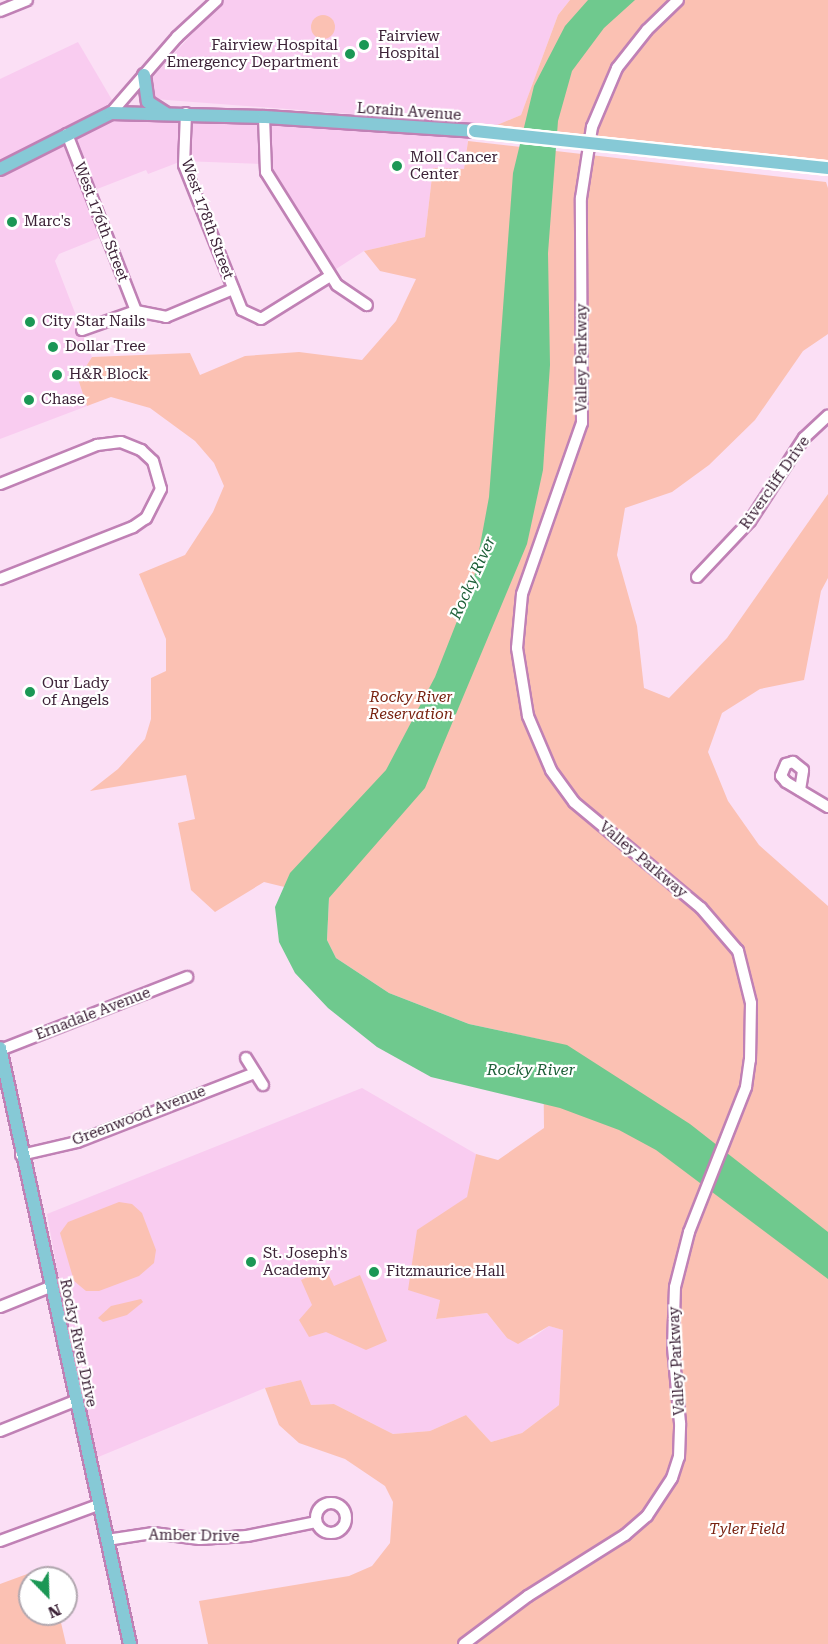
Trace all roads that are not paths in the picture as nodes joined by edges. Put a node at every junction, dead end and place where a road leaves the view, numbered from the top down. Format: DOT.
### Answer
graph roads {
  1 [pos="27,0"];
  2 [pos="217,0"];
  3 [pos="678,0"];
  4 [pos="0,11"];
  5 [pos="144,75"];
  6 [pos="111,113"];
  7 [pos="166,113"];
  8 [pos="186,113"];
  9 [pos="264,117"];
  10 [pos="67,134"];
  11 [pos="828,168"];
  12 [pos="0,169"];
  13 [pos="330,276"];
  14 [pos="233,289"];
  15 [pos="367,306"];
  16 [pos="136,311"];
  17 [pos="82,330"];
  18 [pos="828,416"];
  19 [pos="0,484"];
  20 [pos="697,577"];
  21 [pos="0,579"];
  22 [pos="800,790"];
  23 [pos="828,807"];
  24 [pos="187,977"];
  25 [pos="0,1049"];
  26 [pos="246,1058"];
  27 [pos="255,1073"];
  28 [pos="263,1085"];
  29 [pos="21,1155"];
  30 [pos="50,1287"];
  31 [pos="0,1307"];
  32 [pos="75,1401"];
  33 [pos="0,1431"];
  34 [pos="98,1505"];
  35 [pos="316,1522"];
  36 [pos="107,1540"];
  37 [pos="0,1542"];
  38 [pos="130,1644"];
  39 [pos="464,1644"];
  1 -- 4 [label="street"];
  2 -- 5 [label="street"];
  3 -- 39 [label="street, Valley Parkway"];
  5 -- 6 [label="street"];
  5 -- 7 [label="main road"];
  6 -- 7 [label="main road, Lorain Avenue"];
  6 -- 10 [label="main road, Lorain Avenue"];
  7 -- 8 [label="main road, Lorain Avenue"];
  8 -- 9 [label="main road, Lorain Avenue"];
  8 -- 14 [label="street, West 178th Street"];
  9 -- 11 [label="main road, Lorain Avenue, bridge"];
  9 -- 13 [label="street"];
  10 -- 12 [label="main road, Lorain Avenue"];
  10 -- 16 [label="street, West 176th Street"];
  13 -- 14 [label="street, West 178th Street"];
  13 -- 15 [label="street"];
  14 -- 16 [label="street"];
  16 -- 17 [label="street"];
  18 -- 20 [label="street, Rivercliff Drive"];
  19 -- 21 [label="street"];
  22 -- 23 [label="street"];
  24 -- 25 [label="street, Ernadale Avenue"];
  25 -- 29 [label="main road, Rocky River Drive"];
  26 -- 27 [label="street"];
  27 -- 28 [label="street"];
  27 -- 29 [label="street, Greenwood Avenue"];
  29 -- 30 [label="main road, Rocky River Drive"];
  30 -- 31 [label="street"];
  30 -- 32 [label="main road, Rocky River Drive"];
  32 -- 33 [label="street"];
  32 -- 34 [label="main road, Rocky River Drive"];
  34 -- 36 [label="main road, Rocky River Drive"];
  34 -- 37 [label="street"];
  35 -- 36 [label="street, Amber Drive"];
  36 -- 38 [label="main road, Rocky River Drive"];
}
